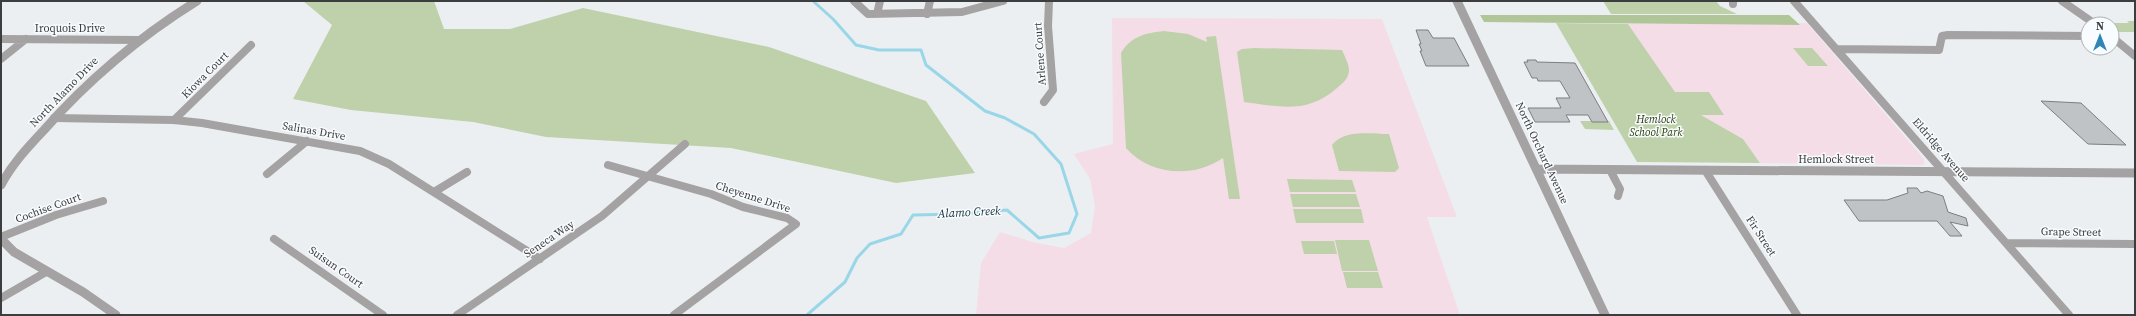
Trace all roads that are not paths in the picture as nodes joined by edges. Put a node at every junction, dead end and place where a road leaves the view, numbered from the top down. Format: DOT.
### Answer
graph roads {
  1 [pos="197,1"];
  2 [pos="854,1"];
  3 [pos="880,1"];
  4 [pos="930,1"];
  5 [pos="1004,1"];
  6 [pos="1049,1"];
  7 [pos="1457,1"];
  8 [pos="1794,1"];
  9 [pos="2062,1"];
  10 [pos="877,14"];
  11 [pos="928,14"];
  12 [pos="2084,16"];
  13 [pos="2080,36"];
  14 [pos="1,39"];
  15 [pos="26,39"];
  16 [pos="138,40"];
  17 [pos="2120,44"];
  18 [pos="251,45"];
  19 [pos="1836,49"];
  20 [pos="2135,56"];
  21 [pos="1,59"];
  22 [pos="1044,102"];
  23 [pos="54,118"];
  24 [pos="174,120"];
  25 [pos="307,141"];
  26 [pos="685,144"];
  27 [pos="608,166"];
  28 [pos="1536,169"];
  29 [pos="1610,170"];
  30 [pos="1704,170"];
  31 [pos="467,172"];
  32 [pos="1943,172"];
  33 [pos="2135,173"];
  34 [pos="267,174"];
  35 [pos="4,175"];
  36 [pos="649,176"];
  37 [pos="1,185"];
  38 [pos="434,192"];
  39 [pos="1618,196"];
  40 [pos="103,201"];
  41 [pos="1,238"];
  42 [pos="274,239"];
  43 [pos="2007,243"];
  44 [pos="2135,244"];
  45 [pos="540,259"];
  46 [pos="46,272"];
  47 [pos="1,298"];
  48 [pos="116,315"];
  49 [pos="383,315"];
  50 [pos="457,315"];
  51 [pos="674,315"];
  52 [pos="1605,315"];
  53 [pos="1797,315"];
  54 [pos="2069,315"];
  1 -- 16 [label="street, North Alamo Drive"];
  2 -- 10 [label="street"];
  3 -- 10 [label="street"];
  4 -- 11 [label="street"];
  5 -- 11 [label="street"];
  6 -- 22 [label="street, Arlene Court"];
  7 -- 28 [label="street, North Orchard Avenue"];
  8 -- 19 [label="street, Eldridge Avenue"];
  9 -- 12 [label="street"];
  10 -- 11 [label="street"];
  13 -- 19 [label="street"];
  14 -- 15 [label="street, Iroquois Drive"];
  15 -- 16 [label="street, Iroquois Drive"];
  15 -- 21 [label="street"];
  16 -- 23 [label="street, North Alamo Drive"];
  17 -- 20 [label="street"];
  18 -- 24 [label="street, Kiowa Court"];
  19 -- 32 [label="street, Eldridge Avenue"];
  23 -- 24 [label="street, Salinas Drive"];
  23 -- 35 [label="street, North Alamo Drive"];
  24 -- 25 [label="street, Salinas Drive"];
  25 -- 34 [label="street"];
  25 -- 38 [label="street, Salinas Drive"];
  26 -- 36 [label="street, Seneca Way"];
  27 -- 36 [label="street"];
  28 -- 29 [label="street, Hemlock Street"];
  28 -- 52 [label="street, North Orchard Avenue"];
  29 -- 30 [label="street, Hemlock Street"];
  29 -- 39 [label="street"];
  30 -- 32 [label="street, Hemlock Street"];
  30 -- 53 [label="street, Fir Street"];
  31 -- 38 [label="street"];
  32 -- 33 [label="street, Hemlock Street"];
  32 -- 43 [label="street, Eldridge Avenue"];
  35 -- 37 [label="street, North Alamo Drive"];
  36 -- 45 [label="street, Seneca Way"];
  36 -- 51 [label="street, Cheyenne Drive"];
  38 -- 45 [label="street, Salinas Drive"];
  40 -- 41 [label="street, Cochise Court"];
  41 -- 46 [label="street"];
  42 -- 49 [label="street, Suisun Court"];
  43 -- 44 [label="street, Grape Street"];
  43 -- 54 [label="street, Eldridge Avenue"];
  45 -- 50 [label="street, Seneca Way"];
  46 -- 47 [label="street"];
  46 -- 48 [label="street"];
}
